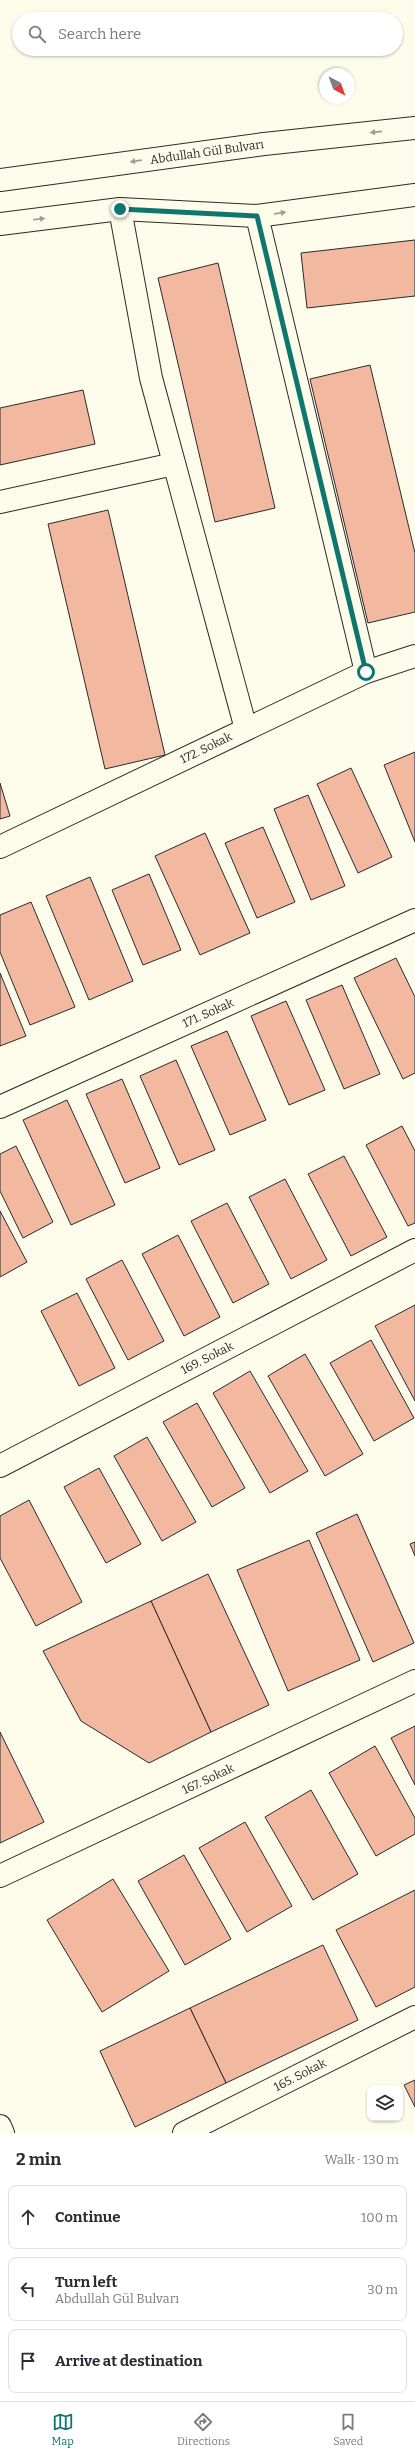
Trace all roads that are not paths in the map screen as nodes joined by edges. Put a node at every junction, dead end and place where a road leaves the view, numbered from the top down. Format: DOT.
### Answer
graph roads {
  1 [pos="415,128"];
  2 [pos="0,180"];
  3 [pos="415,195"];
  4 [pos="120,209"];
  5 [pos="257,216"];
  6 [pos="0,224"];
  7 [pos="174,464"];
  8 [pos="0,502"];
  9 [pos="415,656"];
  10 [pos="366,672"];
  11 [pos="246,729"];
  12 [pos="0,847"];
  13 [pos="415,920"];
  14 [pos="0,1107"];
  15 [pos="415,1250"];
  16 [pos="0,1466"];
  17 [pos="415,1681"];
  18 [pos="0,1876"];
  19 [pos="415,2017"];
  20 [pos="0,2126"];
  21 [pos="3,2133"];
  22 [pos="184,2133"];
  1 -- 2 [label="street, Abdullah Gül Bulvarı, one-way"];
  5 -- 3 [label="street, one-way"];
  4 -- 5 [label="street"];
  6 -- 4 [label="street, one-way"];
  4 -- 7 [label="street"];
  5 -- 10 [label="street"];
  7 -- 8 [label="street"];
  7 -- 11 [label="street"];
  9 -- 10 [label="street, 172. Sokak"];
  10 -- 11 [label="street, 172. Sokak"];
  11 -- 12 [label="street, 172. Sokak"];
  13 -- 14 [label="street, 171. Sokak"];
  15 -- 16 [label="street, 169. Sokak"];
  17 -- 18 [label="street, 167. Sokak"];
  19 -- 22 [label="street, 165. Sokak"];
  20 -- 21 [label="street"];
}
